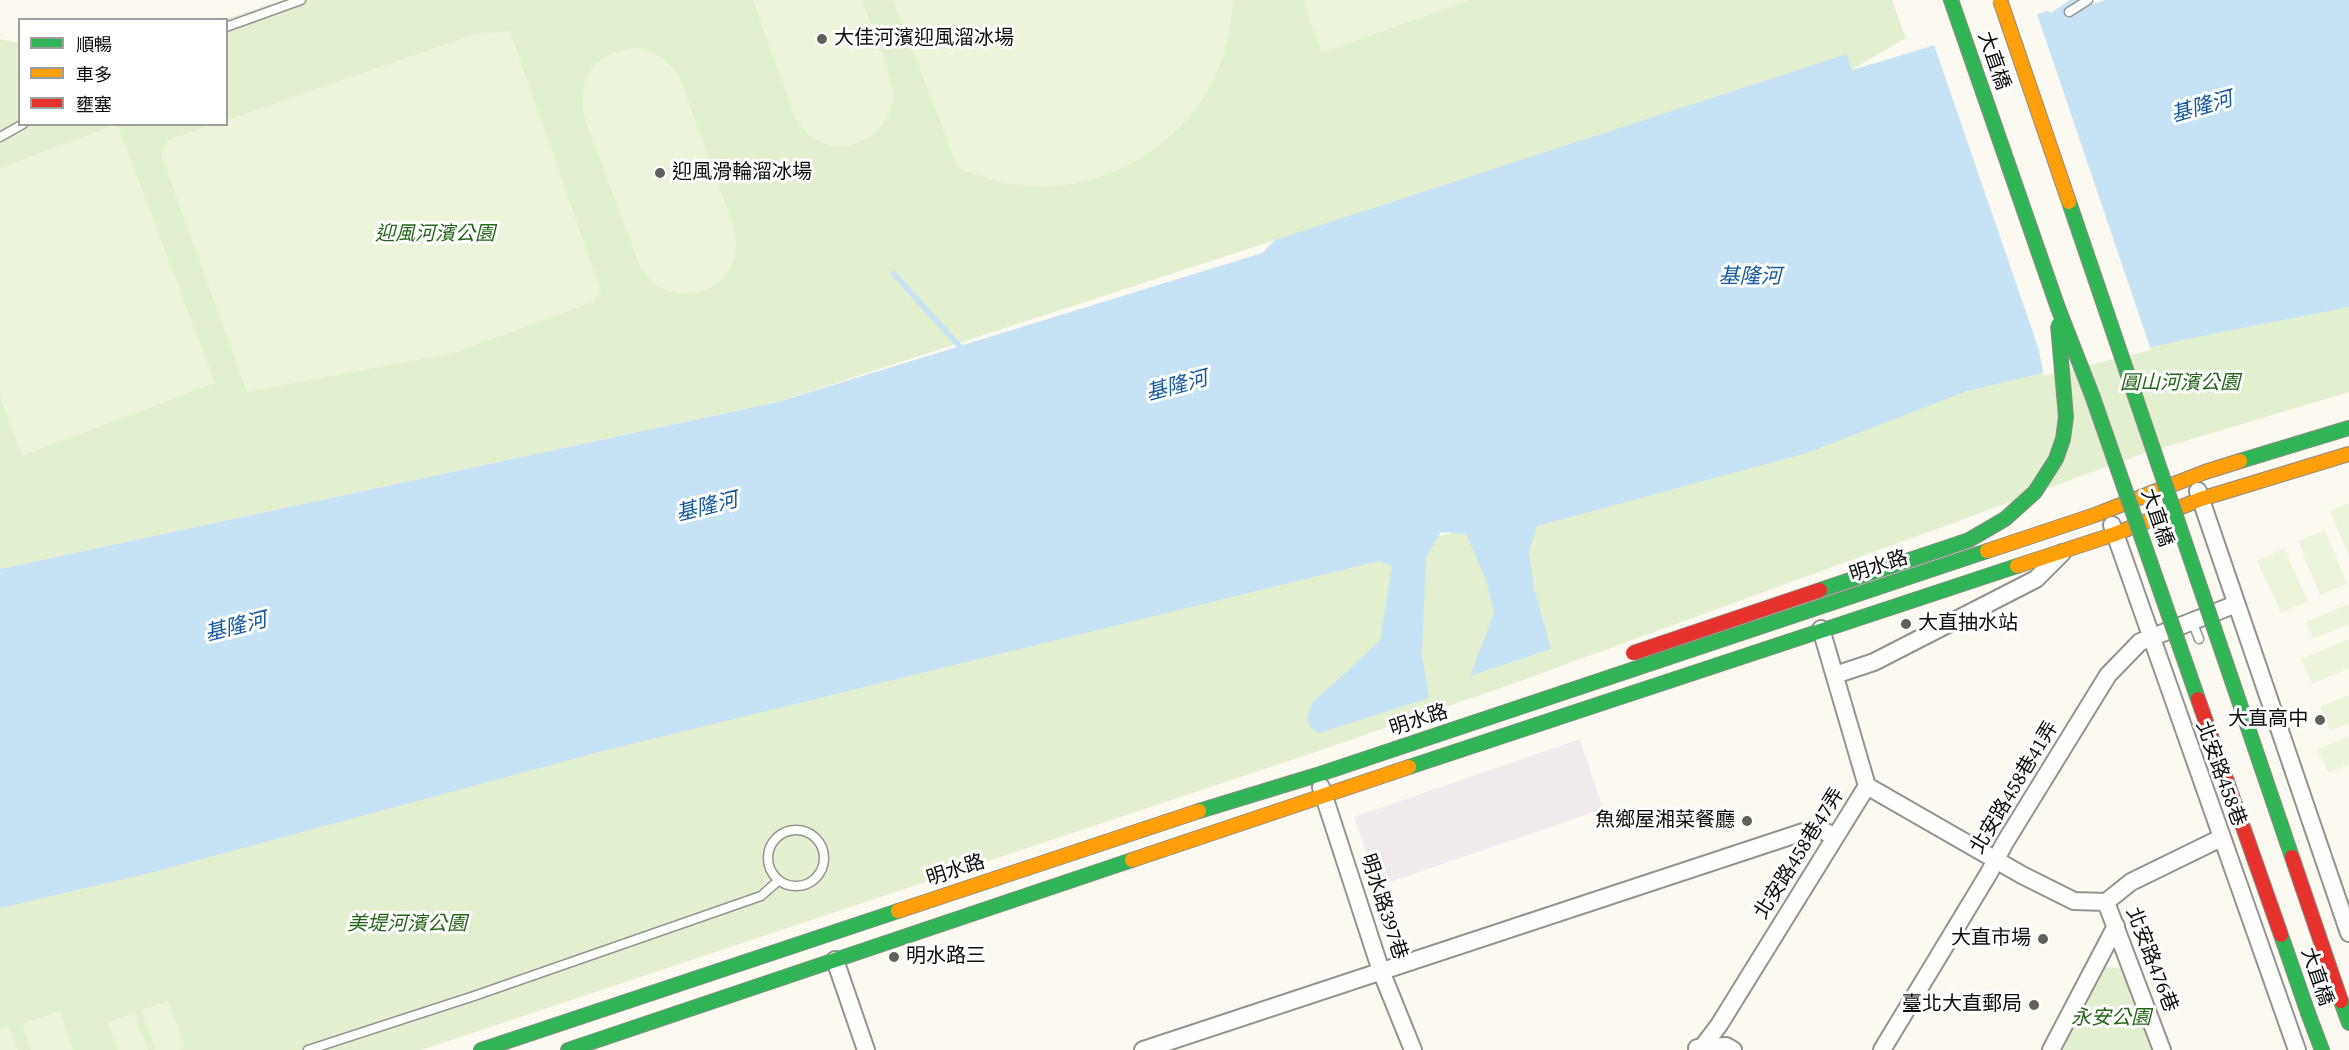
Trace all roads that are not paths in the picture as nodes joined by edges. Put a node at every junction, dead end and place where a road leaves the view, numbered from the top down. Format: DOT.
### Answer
graph roads {
  1 [pos="301,0"];
  2 [pos="1951,0"];
  3 [pos="2000,0"];
  4 [pos="2088,0"];
  5 [pos="2069,12"];
  6 [pos="228,26"];
  7 [pos="19,126"];
  8 [pos="0,137"];
  9 [pos="2058,308"];
  10 [pos="2349,428"];
  11 [pos="2349,454"];
  12 [pos="2193,476"];
  13 [pos="2201,499"];
  14 [pos="2107,511"];
  15 [pos="2115,534"];
  16 [pos="2063,551"];
  17 [pos="2236,604"];
  18 [pos="2192,621"];
  19 [pos="1821,629"];
  20 [pos="2150,637"];
  21 [pos="2199,639"];
  22 [pos="1627,655"];
  23 [pos="1579,673"];
  24 [pos="1835,675"];
  25 [pos="1317,775"];
  26 [pos="1867,786"];
  27 [pos="1325,797"];
  28 [pos="1189,814"];
  29 [pos="1835,836"];
  30 [pos="2221,838"];
  31 [pos="1996,859"];
  32 [pos="777,881"];
  33 [pos="2106,902"];
  34 [pos="2116,926"];
  35 [pos="2349,933"];
  36 [pos="835,960"];
  37 [pos="1381,971"];
  38 [pos="2349,1023"];
  39 [pos="512,1039"];
  40 [pos="1698,1049"];
  41 [pos="308,1050"];
  42 [pos="481,1050"];
  43 [pos="502,1050"];
  44 [pos="568,1050"];
  45 [pos="866,1050"];
  46 [pos="1143,1050"];
  47 [pos="1413,1050"];
  48 [pos="1733,1050"];
  49 [pos="1882,1050"];
  50 [pos="2051,1050"];
  51 [pos="2162,1050"];
  52 [pos="2297,1050"];
  53 [pos="2322,1050"];
  1 -- 6 [label="lane"];
  2 -- 9 [label="main road, 大直橋"];
  3 -- 38 [label="main road, 大直橋, bridge"];
  4 -- 5 [label="lane"];
  7 -- 8 [label="lane"];
  9 -- 22 [label="main road, bridge"];
  9 -- 53 [label="main road, 大直橋, bridge"];
  10 -- 12 [label="main road, 明水路"];
  11 -- 13 [label="main road"];
  12 -- 13 [label="street"];
  12 -- 14 [label="main road, 明水路"];
  13 -- 15 [label="main road"];
  13 -- 17 [label="street"];
  14 -- 15 [label="street, 北安路458巷"];
  14 -- 25 [label="main road, 明水路"];
  15 -- 16 [label="main road"];
  15 -- 20 [label="street, 北安路458巷"];
  16 -- 19 [label="main road"];
  16 -- 24 [label="street"];
  17 -- 18 [label="street, 北安路458巷41弄"];
  17 -- 35 [label="street"];
  18 -- 20 [label="street, 北安路458巷41弄"];
  18 -- 21 [label="lane"];
  19 -- 24 [label="street, 北安路458巷47弄"];
  19 -- 27 [label="main road"];
  20 -- 30 [label="street, 北安路458巷"];
  20 -- 31 [label="street, 北安路458巷41弄"];
  23 -- 28 [label="main road"];
  24 -- 26 [label="street, 北安路458巷47弄"];
  25 -- 27 [label="street, 明水路397巷"];
  25 -- 28 [label="main road, 明水路"];
  26 -- 29 [label="street, 北安路458巷47弄"];
  26 -- 31 [label="street, 北安路476巷"];
  27 -- 36 [label="main road"];
  27 -- 37 [label="street, 明水路397巷"];
  28 -- 39 [label="main road, 明水路"];
  29 -- 37 [label="street"];
  29 -- 40 [label="street, 北安路458巷47弄"];
  30 -- 33 [label="street"];
  30 -- 52 [label="street, 北安路458巷"];
  31 -- 33 [label="street, 北安路476巷"];
  31 -- 49 [label="street, 北安路458巷41弄"];
  32 -- 32 [label="lane"];
  32 -- 41 [label="lane"];
  33 -- 34 [label="street, 北安路476巷"];
  34 -- 50 [label="street"];
  34 -- 51 [label="street, 北安路476巷"];
  36 -- 44 [label="main road"];
  36 -- 45 [label="street"];
  37 -- 46 [label="street"];
  37 -- 47 [label="street, 明水路397巷"];
  39 -- 42 [label="main road"];
  39 -- 43 [label="main road, 明水路"];
  40 -- 48 [label="street"];
}
